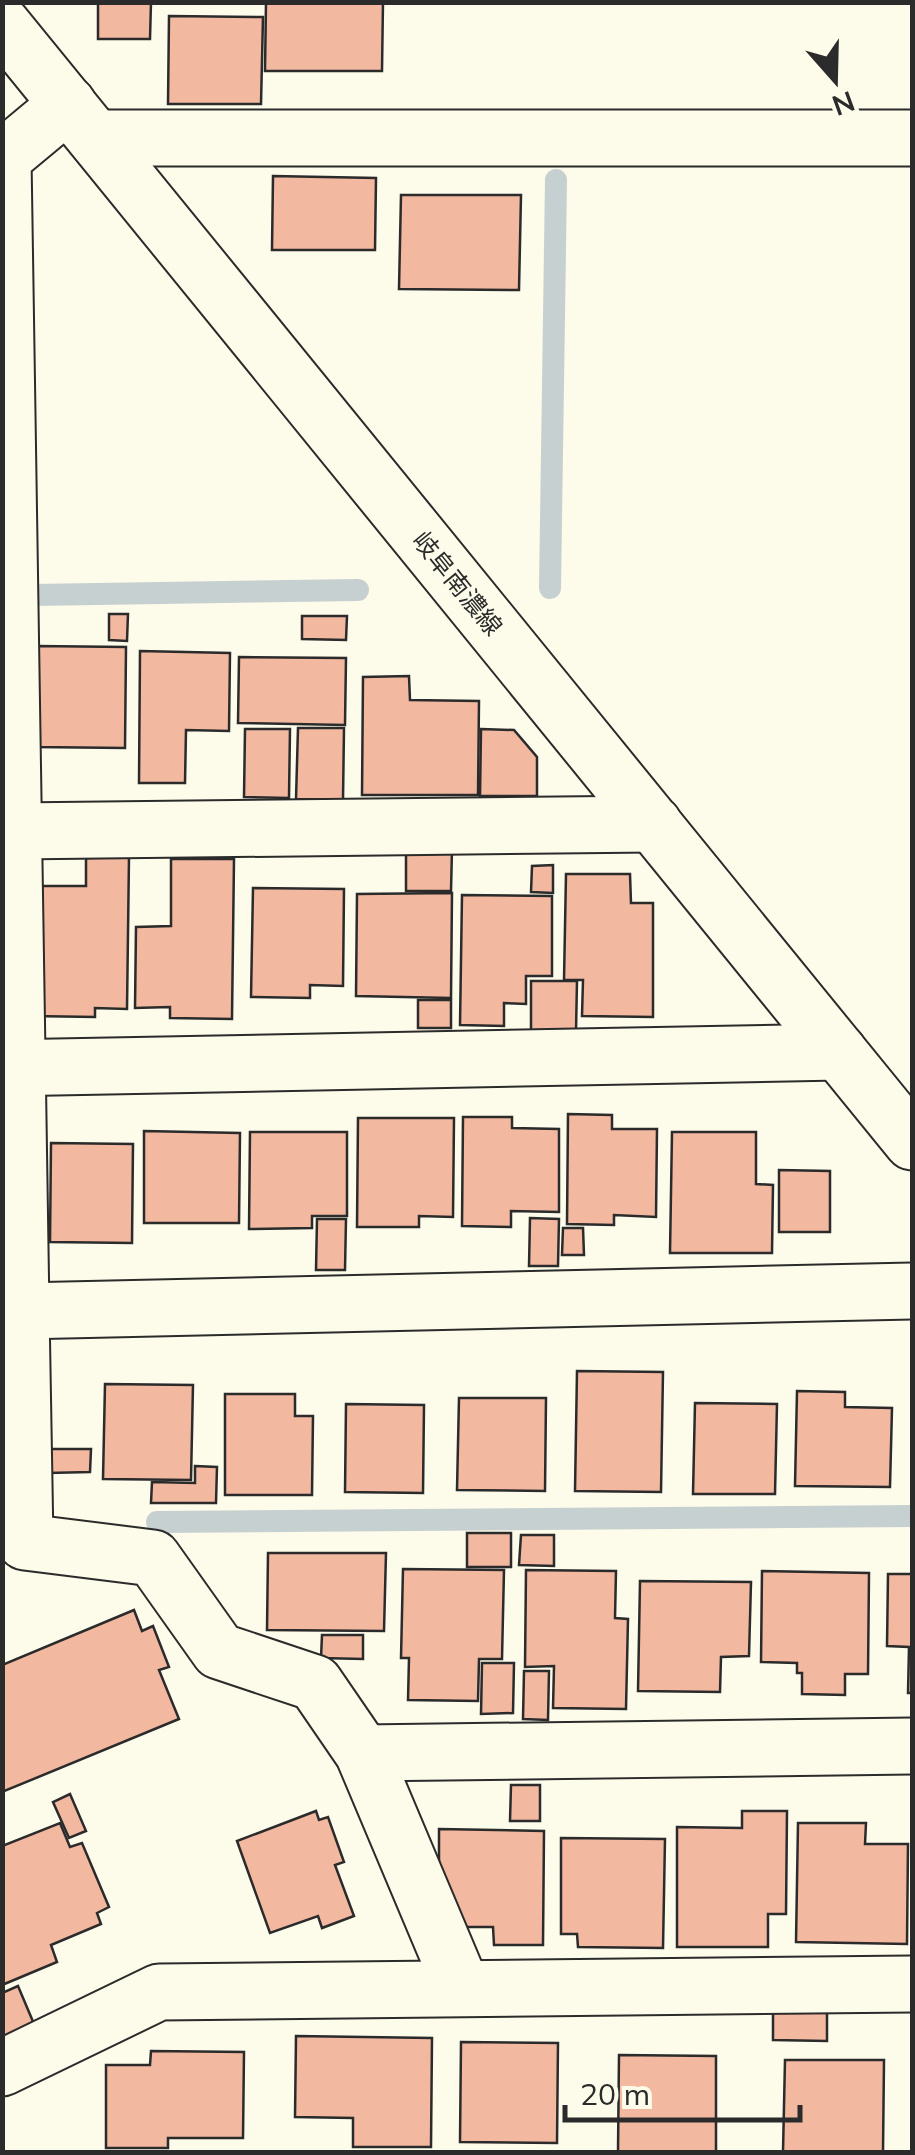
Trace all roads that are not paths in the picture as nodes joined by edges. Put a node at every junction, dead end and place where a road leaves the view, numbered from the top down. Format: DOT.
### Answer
graph roads {
  1 [pos="2,24"];
  2 [pos="82,121"];
  3 [pos="912,138"];
  4 [pos="3,158"];
  5 [pos="654,824"];
  6 [pos="14,832"];
  7 [pos="839,1052"];
  8 [pos="10,1068"];
  9 [pos="912,1142"];
  10 [pos="912,1290"];
  11 [pos="21,1311"];
  12 [pos="912,1746"];
  13 [pos="363,1753"];
  14 [pos="912,1984"];
  15 [pos="462,1988"];
  16 [pos="2,2068"];
  1 -- 2 [label="street, 岐阜南濃線"];
  2 -- 3 [label="street"];
  2 -- 4 [label="street"];
  2 -- 5 [label="street, 岐阜南濃線"];
  4 -- 6 [label="street"];
  5 -- 6 [label="street"];
  5 -- 7 [label="street, 岐阜南濃線"];
  6 -- 8 [label="street"];
  7 -- 8 [label="street"];
  7 -- 9 [label="street, 岐阜南濃線"];
  8 -- 11 [label="street"];
  10 -- 11 [label="street"];
  11 -- 13 [label="street"];
  12 -- 13 [label="street"];
  13 -- 15 [label="street"];
  14 -- 15 [label="street"];
  15 -- 16 [label="street"];
}
